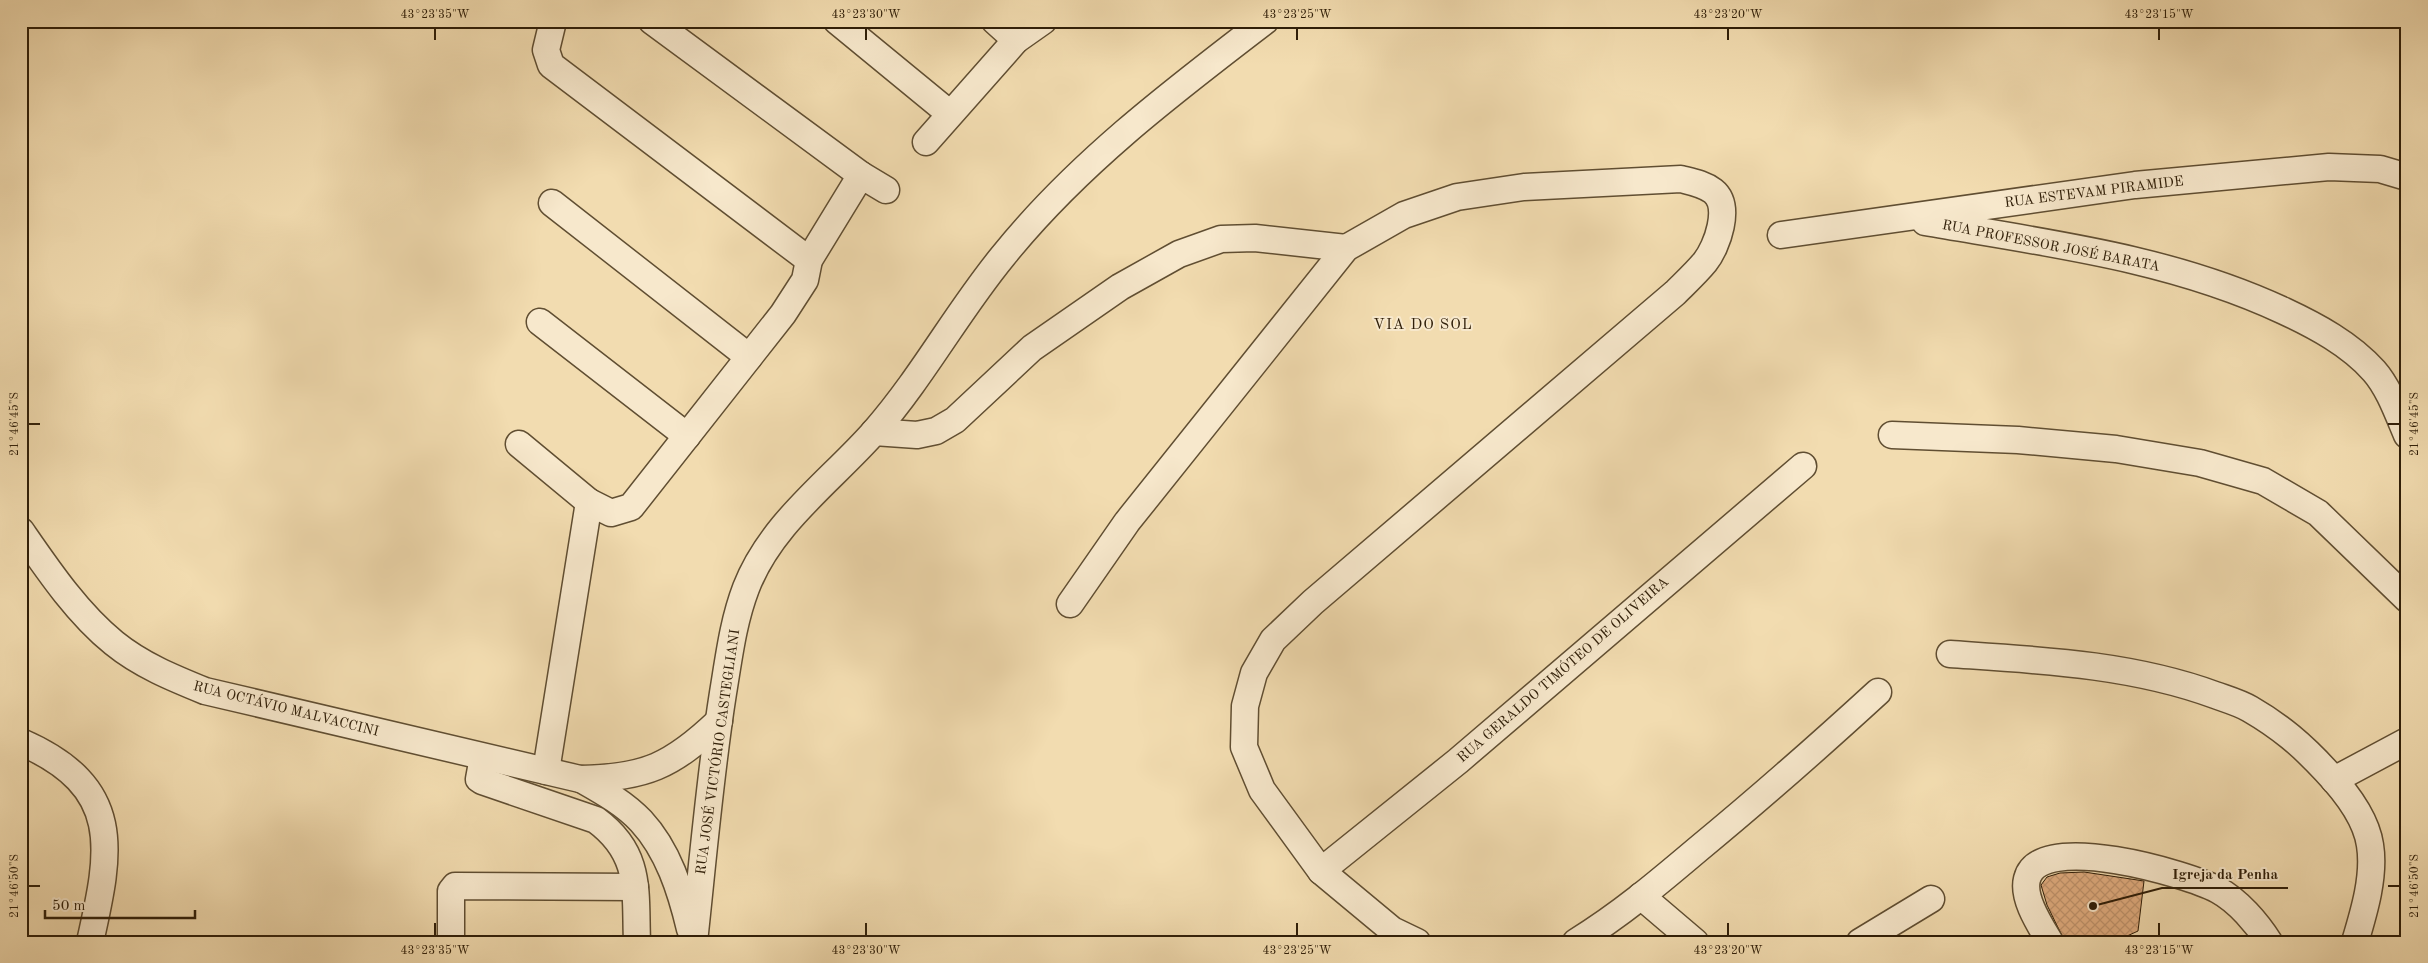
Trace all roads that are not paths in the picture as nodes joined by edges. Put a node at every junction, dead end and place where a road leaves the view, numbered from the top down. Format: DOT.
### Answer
graph roads {
  1 [pos="553,21"];
  2 [pos="652,21"];
  3 [pos="836,21"];
  4 [pos="996,21"];
  5 [pos="1043,21"];
  6 [pos="1265,21"];
  7 [pos="1016,40"];
  8 [pos="949,113"];
  9 [pos="926,142"];
  10 [pos="861,175"];
  11 [pos="2407,177"];
  12 [pos="886,190"];
  13 [pos="552,203"];
  14 [pos="1901,218"];
  15 [pos="1781,235"];
  16 [pos="1346,248"];
  17 [pos="809,260"];
  18 [pos="540,322"];
  19 [pos="749,357"];
  20 [pos="874,432"];
  21 [pos="1892,435"];
  22 [pos="2407,435"];
  23 [pos="687,436"];
  24 [pos="519,444"];
  25 [pos="1803,466"];
  26 [pos="589,502"];
  27 [pos="21,532"];
  28 [pos="2407,599"];
  29 [pos="1070,604"];
  30 [pos="1950,654"];
  31 [pos="1878,692"];
  32 [pos="719,721"];
  33 [pos="2407,741"];
  34 [pos="21,742"];
  35 [pos="482,757"];
  36 [pos="546,771"];
  37 [pos="580,779"];
  38 [pos="2334,780"];
  39 [pos="1321,871"];
  40 [pos="635,887"];
  41 [pos="1641,896"];
  42 [pos="1931,899"];
  43 [pos="90,942"];
  44 [pos="451,942"];
  45 [pos="637,942"];
  46 [pos="693,942"];
  47 [pos="1417,942"];
  48 [pos="1576,942"];
  49 [pos="1695,942"];
  50 [pos="1860,942"];
  51 [pos="2050,942"];
  52 [pos="2268,942"];
  53 [pos="2356,942"];
  1 -- 17 [label="street"];
  2 -- 10 [label="street"];
  3 -- 8 [label="street"];
  4 -- 7 [label="street"];
  5 -- 7 [label="street"];
  6 -- 20 [label="street, RUA JOSÉ VICTÓRIO CASTEGLIANI"];
  7 -- 8 [label="street"];
  8 -- 9 [label="street"];
  10 -- 12 [label="street"];
  10 -- 17 [label="street"];
  11 -- 14 [label="street, RUA ESTEVAM PIRAMIDE"];
  13 -- 19 [label="street"];
  14 -- 15 [label="street, RUA ESTEVAM PIRAMIDE"];
  14 -- 22 [label="street, RUA PROFESSOR JOSÉ BARATA"];
  16 -- 20 [label="street"];
  16 -- 29 [label="street"];
  16 -- 39 [label="street"];
  17 -- 19 [label="street"];
  18 -- 23 [label="street"];
  19 -- 23 [label="street"];
  20 -- 32 [label="street, RUA JOSÉ VICTÓRIO CASTEGLIANI"];
  21 -- 28 [label="street"];
  23 -- 26 [label="street"];
  24 -- 26 [label="street"];
  25 -- 39 [label="street, RUA GERALDO TIMÓTEO DE OLIVEIRA"];
  26 -- 36 [label="street"];
  27 -- 35 [label="street, RUA OCTÁVIO MALVACCINI"];
  30 -- 38 [label="street"];
  31 -- 41 [label="street"];
  32 -- 37 [label="street, RUA OCTÁVIO MALVACCINI"];
  32 -- 46 [label="street, RUA JOSÉ VICTÓRIO CASTEGLIANI"];
  33 -- 38 [label="street"];
  34 -- 43 [label="street"];
  35 -- 36 [label="street, RUA OCTÁVIO MALVACCINI"];
  35 -- 40 [label="street"];
  36 -- 37 [label="street, RUA OCTÁVIO MALVACCINI"];
  37 -- 46 [label="street, RUA OCTÁVIO MALVACCINI"];
  38 -- 53 [label="street"];
  39 -- 47 [label="street"];
  40 -- 44 [label="street"];
  40 -- 45 [label="street"];
  41 -- 48 [label="street"];
  41 -- 49 [label="street"];
  42 -- 50 [label="street"];
  51 -- 52 [label="street"];
}
